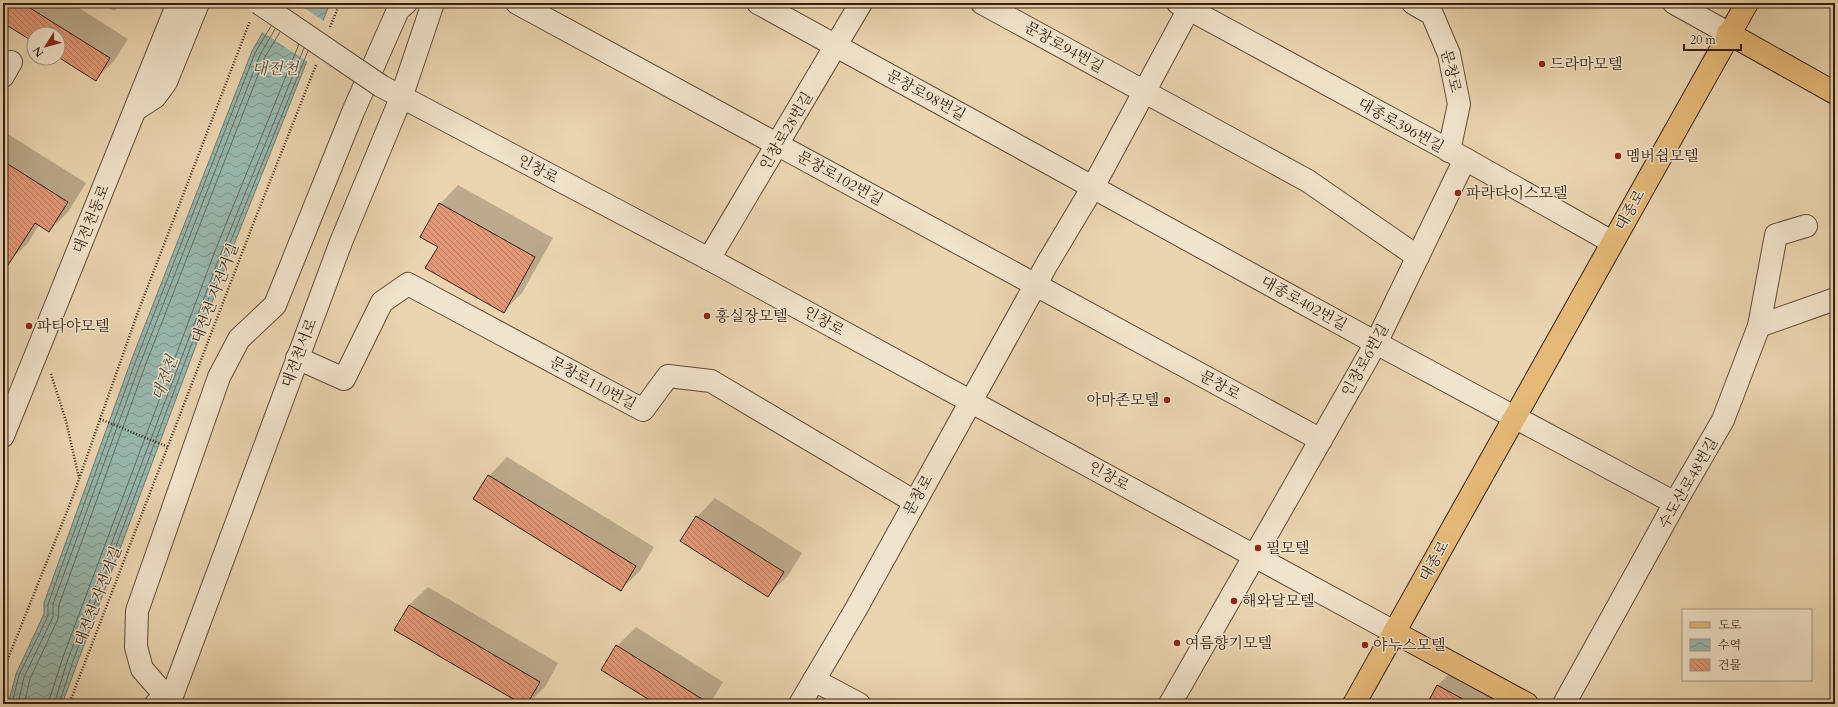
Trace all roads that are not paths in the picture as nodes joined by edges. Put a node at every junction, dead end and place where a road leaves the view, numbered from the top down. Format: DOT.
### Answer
graph roads {
  1 [pos="178,3"];
  2 [pos="198,3"];
  3 [pos="406,3"];
  4 [pos="434,3"];
  5 [pos="517,3"];
  6 [pos="758,3"];
  7 [pos="862,3"];
  8 [pos="982,3"];
  9 [pos="1413,3"];
  10 [pos="1674,3"];
  11 [pos="1747,4"];
  12 [pos="1186,5"];
  13 [pos="1436,9"];
  14 [pos="255,10"];
  15 [pos="1728,34"];
  16 [pos="837,46"];
  17 [pos="1145,92"];
  18 [pos="1835,93"];
  19 [pos="401,98"];
  20 [pos="135,110"];
  21 [pos="778,145"];
  22 [pos="1457,155"];
  23 [pos="1093,187"];
  24 [pos="1806,226"];
  25 [pos="1612,242"];
  26 [pos="1418,257"];
  27 [pos="709,259"];
  28 [pos="1035,285"];
  29 [pos="1835,299"];
  30 [pos="1759,326"];
  31 [pos="1376,343"];
  32 [pos="297,358"];
  33 [pos="970,401"];
  34 [pos="1514,418"];
  35 [pos="3,436"];
  36 [pos="1321,440"];
  37 [pos="915,502"];
  38 [pos="1675,503"];
  39 [pos="1255,556"];
  40 [pos="1394,632"];
  41 [pos="814,680"];
  42 [pos="165,703"];
  43 [pos="800,704"];
  44 [pos="859,704"];
  45 [pos="1170,704"];
  46 [pos="1354,704"];
  47 [pos="1527,704"];
  48 [pos="1564,704"];
  1 -- 20 [label="street, 대전천동로"];
  2 -- 20 [label="street"];
  3 -- 42 [label="street"];
  4 -- 19 [label="street, 대전천서로"];
  5 -- 21 [label="street, 문창로102번길"];
  6 -- 16 [label="street, 문창로98번길"];
  7 -- 16 [label="street, 인창로28번길"];
  8 -- 17 [label="street, 문창로94번길"];
  9 -- 13 [label="street, 문창로"];
  10 -- 15 [label="street"];
  11 -- 15 [label="main road, 대종로"];
  12 -- 17 [label="street, 문창로"];
  12 -- 22 [label="street, 대종로396번길"];
  13 -- 22 [label="street, 문창로"];
  14 -- 19 [label="street, 인창로, bridge"];
  15 -- 18 [label="main road"];
  15 -- 25 [label="main road, 대종로"];
  16 -- 21 [label="street, 인창로28번길"];
  16 -- 23 [label="street, 문창로98번길"];
  17 -- 23 [label="street, 문창로"];
  17 -- 26 [label="street"];
  19 -- 27 [label="street, 인창로"];
  19 -- 32 [label="street, 대전천서로"];
  20 -- 35 [label="street, 대전천동로"];
  21 -- 27 [label="street, 인창로28번길"];
  21 -- 28 [label="street, 문창로102번길"];
  22 -- 25 [label="street, 대종로396번길"];
  22 -- 26 [label="street, 인창로6번길"];
  23 -- 28 [label="street, 문창로"];
  23 -- 31 [label="street, 대종로402번길"];
  24 -- 30 [label="street, 수도산로48번길"];
  25 -- 34 [label="main road, 대종로"];
  26 -- 31 [label="street, 인창로6번길"];
  27 -- 33 [label="street, 인창로"];
  28 -- 33 [label="street, 문창로"];
  28 -- 36 [label="street, 문창로"];
  29 -- 30 [label="street"];
  30 -- 38 [label="street, 수도산로48번길"];
  31 -- 34 [label="street, 대종로402번길"];
  31 -- 36 [label="street, 인창로6번길"];
  32 -- 37 [label="street, 문창로110번길"];
  32 -- 42 [label="street, 대전천서로"];
  33 -- 37 [label="street, 문창로"];
  33 -- 39 [label="street, 인창로"];
  34 -- 38 [label="street"];
  34 -- 40 [label="main road, 대종로"];
  36 -- 39 [label="street, 인창로6번길"];
  37 -- 41 [label="street, 문창로"];
  38 -- 48 [label="street, 수도산로48번길"];
  39 -- 40 [label="street, 인창로"];
  39 -- 45 [label="street, 인창로6번길"];
  40 -- 46 [label="main road, 대종로"];
  40 -- 47 [label="main road"];
  41 -- 43 [label="street, 문창로"];
  41 -- 44 [label="street"];
}
